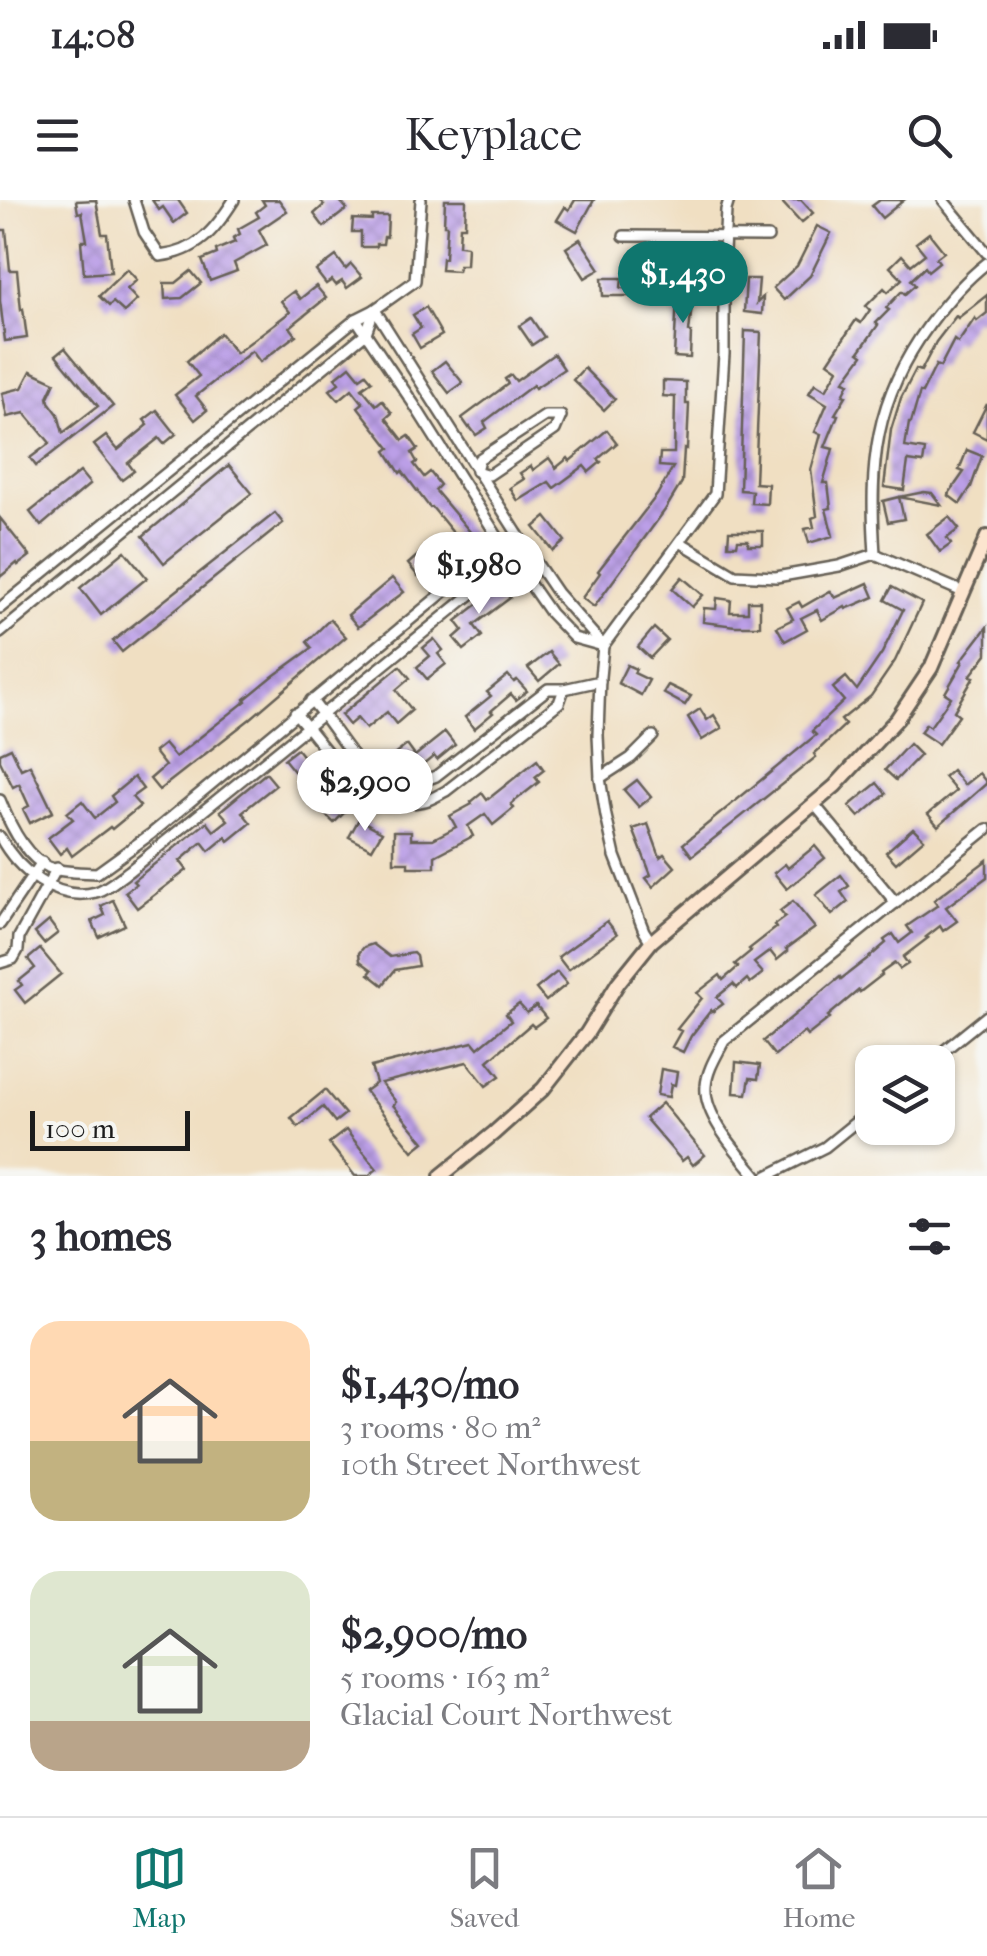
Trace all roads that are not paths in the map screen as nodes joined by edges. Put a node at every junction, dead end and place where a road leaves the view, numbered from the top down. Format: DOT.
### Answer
graph roads {
  1 [pos="134,200"];
  2 [pos="234,200"];
  3 [pos="422,200"];
  4 [pos="728,200"];
  5 [pos="943,200"];
  6 [pos="624,236"];
  7 [pos="725,236"];
  8 [pos="768,236"];
  9 [pos="987,253"];
  10 [pos="987,263"];
  11 [pos="374,310"];
  12 [pos="356,318"];
  13 [pos="366,334"];
  14 [pos="476,472"];
  15 [pos="463,480"];
  16 [pos="518,535"];
  17 [pos="987,537"];
  18 [pos="680,542"];
  19 [pos="502,544"];
  20 [pos="527,548"];
  21 [pos="874,554"];
  22 [pos="512,559"];
  23 [pos="963,592"];
  24 [pos="0,608"];
  25 [pos="0,633"];
  26 [pos="603,646"];
  27 [pos="600,682"];
  28 [pos="564,689"];
  29 [pos="311,700"];
  30 [pos="296,713"];
  31 [pos="323,714"];
  32 [pos="307,726"];
  33 [pos="652,736"];
  34 [pos="600,778"];
  35 [pos="0,800"];
  36 [pos="814,804"];
  37 [pos="987,828"];
  38 [pos="0,837"];
  39 [pos="42,862"];
  40 [pos="57,868"];
  41 [pos="30,876"];
  42 [pos="48,885"];
  43 [pos="896,903"];
  44 [pos="0,924"];
  45 [pos="652,942"];
  46 [pos="0,962"];
  47 [pos="987,1016"];
  48 [pos="951,1045"];
  49 [pos="855,1123"];
  50 [pos="442,1176"];
  51 [pos="757,1176"];
  52 [pos="767,1176"];
  1 -- 2 [label="street"];
  3 -- 11 [label="street"];
  4 -- 7 [label="street"];
  5 -- 9 [label="street"];
  6 -- 7 [label="street"];
  7 -- 8 [label="street"];
  7 -- 18 [label="street"];
  10 -- 21 [label="street"];
  11 -- 12 [label="street"];
  11 -- 13 [label="street"];
  11 -- 14 [label="street"];
  12 -- 13 [label="street"];
  12 -- 24 [label="street"];
  13 -- 15 [label="street"];
  13 -- 25 [label="street"];
  14 -- 14 [label="street"];
  14 -- 15 [label="street"];
  14 -- 16 [label="street"];
  15 -- 19 [label="street"];
  16 -- 19 [label="street"];
  16 -- 20 [label="street"];
  17 -- 23 [label="street"];
  18 -- 21 [label="street"];
  18 -- 26 [label="street"];
  19 -- 22 [label="street"];
  19 -- 29 [label="street"];
  20 -- 22 [label="street"];
  20 -- 26 [label="street"];
  21 -- 23 [label="street"];
  22 -- 26 [label="street"];
  22 -- 31 [label="street"];
  23 -- 36 [label="street"];
  26 -- 27 [label="street"];
  27 -- 28 [label="street"];
  27 -- 34 [label="street"];
  28 -- 31 [label="street"];
  28 -- 32 [label="street"];
  29 -- 30 [label="street"];
  29 -- 31 [label="street"];
  30 -- 32 [label="street"];
  30 -- 40 [label="street"];
  31 -- 32 [label="street"];
  32 -- 42 [label="street"];
  33 -- 34 [label="street"];
  34 -- 45 [label="street"];
  35 -- 39 [label="street"];
  36 -- 43 [label="street"];
  36 -- 45 [label="street"];
  37 -- 43 [label="street"];
  38 -- 41 [label="street"];
  39 -- 40 [label="street"];
  39 -- 41 [label="street"];
  40 -- 42 [label="street"];
  41 -- 42 [label="street"];
  41 -- 44 [label="street"];
  42 -- 46 [label="street"];
  43 -- 51 [label="street"];
  45 -- 50 [label="street"];
  47 -- 48 [label="street"];
  49 -- 52 [label="street"];
}
